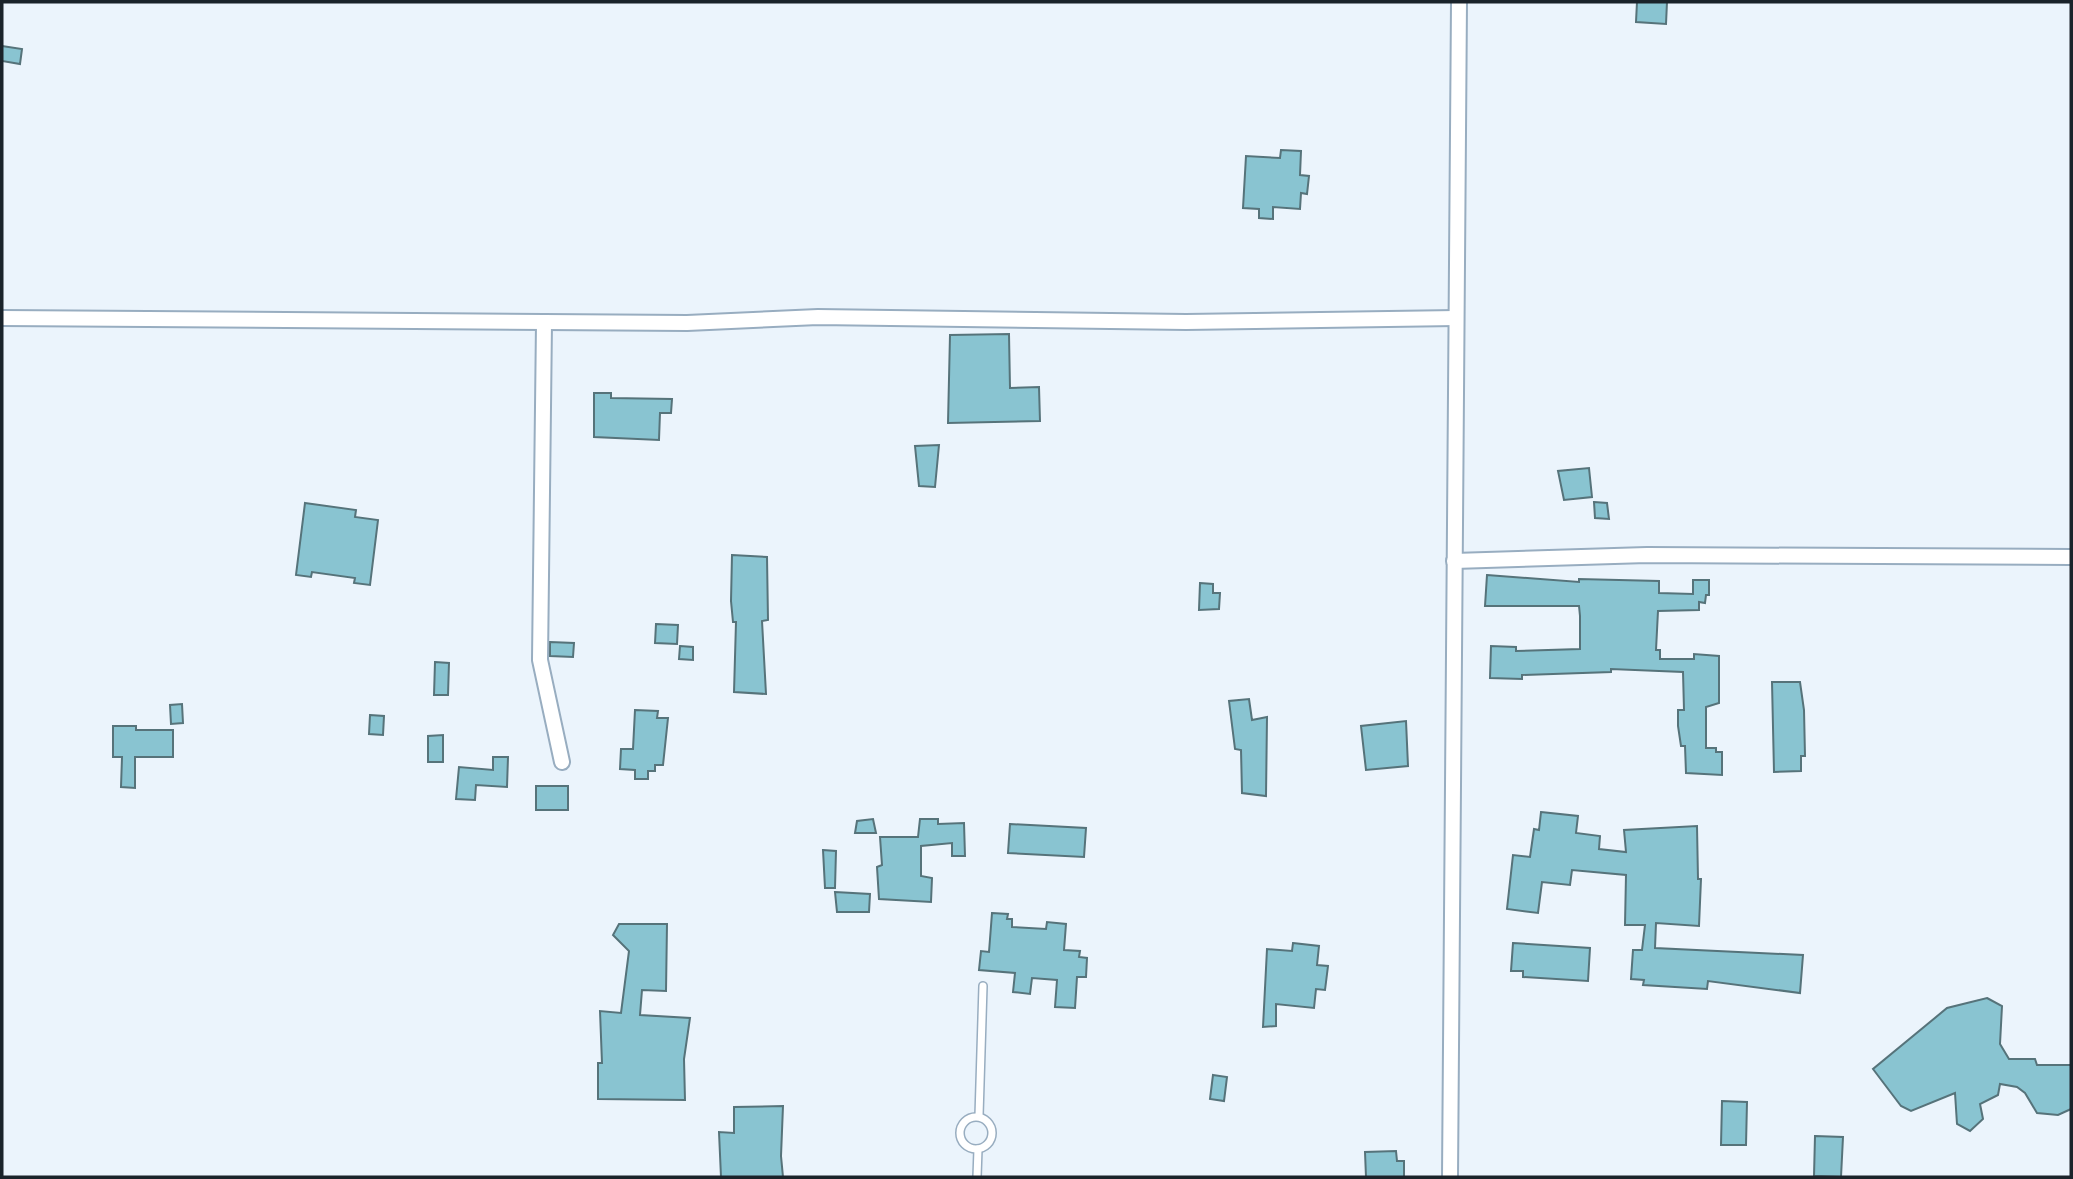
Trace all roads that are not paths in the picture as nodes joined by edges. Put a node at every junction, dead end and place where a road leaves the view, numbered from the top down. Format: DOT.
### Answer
graph roads {
  1 [pos="1459,2"];
  2 [pos="2,318"];
  3 [pos="1456,318"];
  4 [pos="544,323"];
  5 [pos="2071,557"];
  6 [pos="1454,561"];
  7 [pos="562,762"];
  8 [pos="983,986"];
  9 [pos="979,1116"];
  10 [pos="978,1149"];
  11 [pos="977,1177"];
  12 [pos="1450,1177"];
  1 -- 3 [label="street"];
  2 -- 4 [label="street"];
  3 -- 4 [label="street"];
  3 -- 6 [label="street"];
  4 -- 7 [label="street"];
  5 -- 6 [label="street"];
  6 -- 12 [label="street"];
  8 -- 9 [label="lane"];
  9 -- 10 [label="lane"];
  9 -- 10 [label="lane"];
  10 -- 11 [label="lane"];
}
